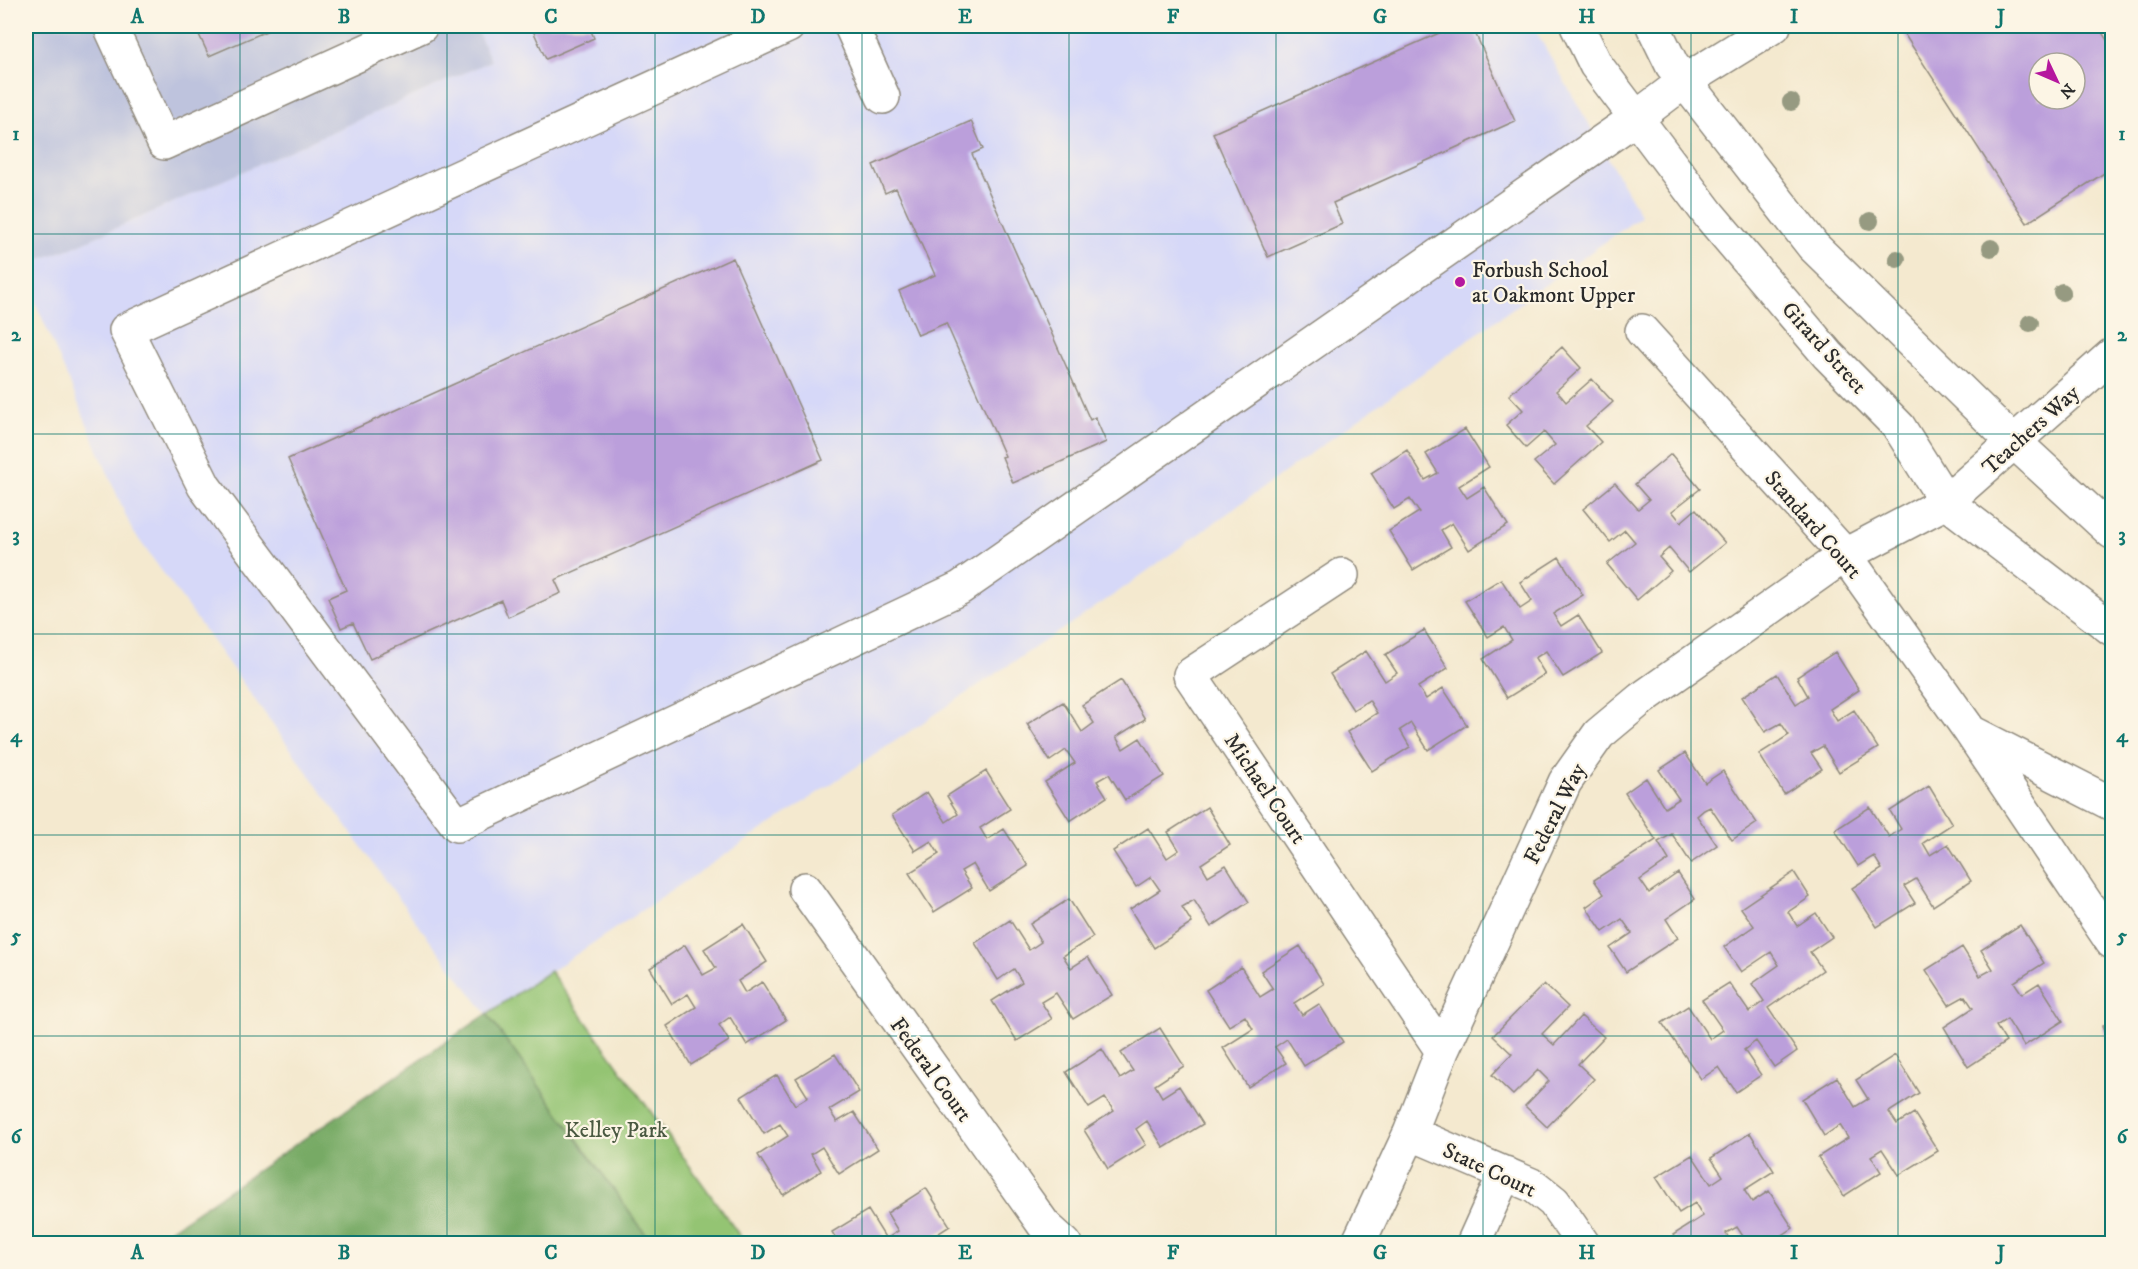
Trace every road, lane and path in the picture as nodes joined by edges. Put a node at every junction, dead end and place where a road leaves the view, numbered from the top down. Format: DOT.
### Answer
graph roads {
  1 [pos="110,26"];
  2 [pos="422,26"];
  3 [pos="788,26"];
  4 [pos="851,26"];
  5 [pos="1577,26"];
  6 [pos="1653,26"];
  7 [pos="1774,26"];
  8 [pos="1685,81"];
  9 [pos="883,97"];
  10 [pos="1636,118"];
  11 [pos="1642,331"];
  12 [pos="2112,355"];
  13 [pos="2016,443"];
  14 [pos="1946,502"];
  15 [pos="2112,532"];
  16 [pos="1845,555"];
  17 [pos="1342,575"];
  18 [pos="2112,629"];
  19 [pos="1970,731"];
  20 [pos="2112,804"];
  21 [pos="804,890"];
  22 [pos="2112,942"];
  23 [pos="1442,1051"];
  24 [pos="1410,1133"];
  25 [pos="1505,1173"];
  26 [pos="1065,1244"];
  27 [pos="1358,1244"];
  28 [pos="1473,1244"];
  29 [pos="1583,1244"];
  1 -- 2 [label="street"];
  3 -- 10 [label="street"];
  4 -- 9 [label="street"];
  5 -- 10 [label="street, Girard Street"];
  6 -- 8 [label="street"];
  7 -- 8 [label="street"];
  8 -- 10 [label="street"];
  8 -- 13 [label="street"];
  10 -- 14 [label="street, Girard Street"];
  11 -- 16 [label="street, Standard Court"];
  12 -- 13 [label="street, Teachers Way"];
  13 -- 14 [label="street, Teachers Way"];
  13 -- 15 [label="street"];
  14 -- 16 [label="street, Federal Way"];
  14 -- 18 [label="street, Girard Street"];
  16 -- 19 [label="street, Standard Court"];
  16 -- 23 [label="street, Federal Way"];
  17 -- 23 [label="street, Michael Court"];
  19 -- 20 [label="street, Standard Court"];
  19 -- 22 [label="street, Standard Court"];
  21 -- 26 [label="street, Federal Court"];
  23 -- 24 [label="street, Federal Way"];
  24 -- 25 [label="street, State Court"];
  24 -- 27 [label="street, Federal Way"];
  25 -- 28 [label="street"];
  25 -- 29 [label="street, State Court"];
}
